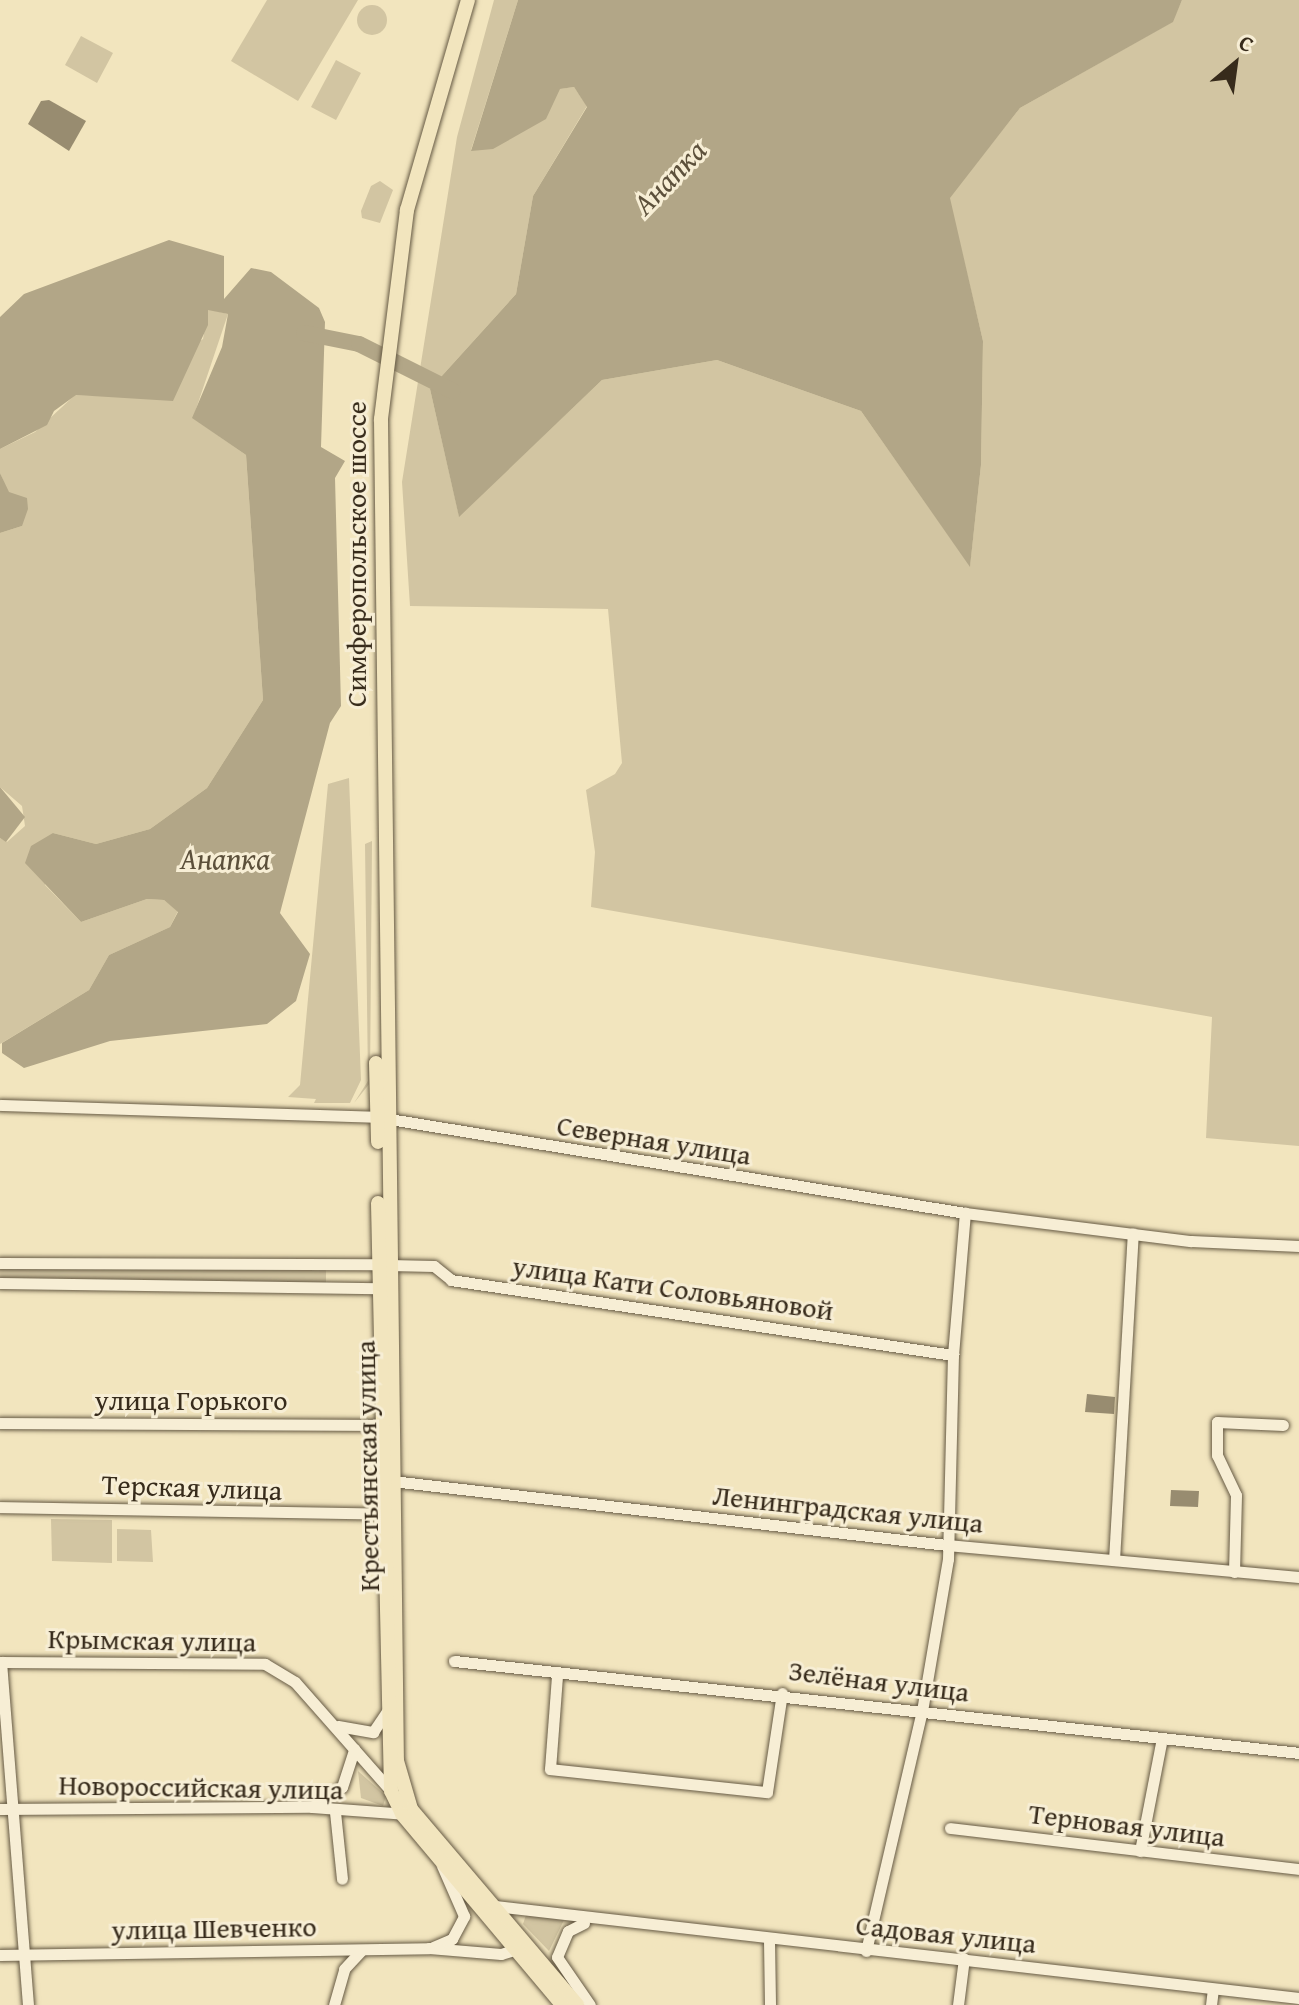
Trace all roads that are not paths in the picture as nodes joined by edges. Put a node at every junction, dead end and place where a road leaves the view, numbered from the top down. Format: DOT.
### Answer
graph roads {
  1 [pos="460,0"];
  2 [pos="468,0"];
  3 [pos="387,320"];
  4 [pos="0,1105"];
  5 [pos="382,1118"];
  6 [pos="965,1213"];
  7 [pos="1133,1234"];
  8 [pos="1299,1246"];
  9 [pos="0,1263"];
  10 [pos="384,1264"];
  11 [pos="0,1283"];
  12 [pos="379,1288"];
  13 [pos="953,1355"];
  14 [pos="0,1423"];
  15 [pos="381,1425"];
  16 [pos="1283,1425"];
  17 [pos="392,1481"];
  18 [pos="0,1507"];
  19 [pos="383,1514"];
  20 [pos="947,1545"];
  21 [pos="1114,1560"];
  22 [pos="1234,1572"];
  23 [pos="1299,1577"];
  24 [pos="454,1661"];
  25 [pos="0,1662"];
  26 [pos="557,1676"];
  27 [pos="782,1693"];
  28 [pos="388,1706"];
  29 [pos="922,1711"];
  30 [pos="330,1720"];
  31 [pos="1162,1738"];
  32 [pos="354,1749"];
  33 [pos="1299,1753"];
  34 [pos="391,1791"];
  35 [pos="312,1807"];
  36 [pos="0,1809"];
  37 [pos="14,1809"];
  38 [pos="335,1812"];
  39 [pos="409,1812"];
  40 [pos="950,1828"];
  41 [pos="1140,1851"];
  42 [pos="439,1858"];
  43 [pos="1299,1869"];
  44 [pos="342,1879"];
  45 [pos="495,1906"];
  46 [pos="589,1921"];
  47 [pos="769,1940"];
  48 [pos="522,1946"];
  49 [pos="429,1948"];
  50 [pos="363,1950"];
  51 [pos="866,1951"];
  52 [pos="0,1955"];
  53 [pos="25,1955"];
  54 [pos="964,1958"];
  55 [pos="1213,1989"];
  56 [pos="1299,1998"];
  57 [pos="28,2005"];
  58 [pos="334,2005"];
  59 [pos="562,2005"];
  60 [pos="577,2005"];
  61 [pos="590,2005"];
  62 [pos="770,2005"];
  63 [pos="958,2005"];
  64 [pos="1211,2005"];
  1 -- 3 [label="main road, Симферопольское шоссе"];
  2 -- 3 [label="main road, Симферопольское шоссе"];
  3 -- 5 [label="main road, Симферопольское шоссе"];
  4 -- 5 [label="street, Северная улица"];
  5 -- 6 [label="street, Северная улица"];
  5 -- 10 [label="main road, Крестьянская улица"];
  6 -- 7 [label="street, Северная улица"];
  6 -- 13 [label="street"];
  7 -- 8 [label="street, Северная улица"];
  7 -- 21 [label="street"];
  9 -- 10 [label="street, улица Кати Соловьяновой"];
  10 -- 12 [label="main road, Крестьянская улица"];
  10 -- 13 [label="street, улица Кати Соловьяновой"];
  10 -- 17 [label="main road, Крестьянская улица"];
  11 -- 12 [label="street"];
  12 -- 15 [label="main road, Крестьянская улица"];
  13 -- 20 [label="street"];
  14 -- 15 [label="street, улица Горького"];
  15 -- 19 [label="main road, Крестьянская улица"];
  16 -- 22 [label="street"];
  17 -- 20 [label="street, Ленинградская улица"];
  17 -- 39 [label="main road, Крестьянская улица"];
  18 -- 19 [label="street, Терская улица"];
  19 -- 28 [label="main road, Крестьянская улица"];
  20 -- 21 [label="street, Ленинградская улица"];
  20 -- 29 [label="street"];
  21 -- 22 [label="street, Ленинградская улица"];
  22 -- 23 [label="street, Ленинградская улица"];
  24 -- 26 [label="street, Зелёная улица"];
  25 -- 30 [label="street, Крымская улица"];
  25 -- 37 [label="street"];
  26 -- 27 [label="street, Зелёная улица"];
  26 -- 27 [label="street"];
  27 -- 29 [label="street, Зелёная улица"];
  28 -- 30 [label="street, Крымская улица"];
  28 -- 34 [label="main road, Крестьянская улица"];
  29 -- 31 [label="street, Зелёная улица"];
  29 -- 51 [label="street"];
  30 -- 32 [label="street, Крымская улица"];
  31 -- 33 [label="street, Зелёная улица"];
  31 -- 41 [label="street"];
  32 -- 34 [label="street, Крымская улица"];
  32 -- 35 [label="street"];
  34 -- 39 [label="main road, Крестьянская улица"];
  35 -- 37 [label="street, Новороссийская улица"];
  35 -- 38 [label="street, Новороссийская улица"];
  36 -- 37 [label="street, Новороссийская улица"];
  37 -- 53 [label="street"];
  38 -- 39 [label="street, Новороссийская улица"];
  38 -- 44 [label="street"];
  39 -- 42 [label="main road, Крестьянская улица"];
  39 -- 45 [label="main road, Крестьянская улица"];
  40 -- 41 [label="street, Терновая улица"];
  41 -- 43 [label="street, Терновая улица"];
  42 -- 48 [label="main road, Крестьянская улица"];
  42 -- 49 [label="street"];
  45 -- 46 [label="street, Садовая улица"];
  45 -- 48 [label="main road, Крестьянская улица"];
  46 -- 47 [label="street, Садовая улица"];
  46 -- 61 [label="street"];
  47 -- 51 [label="street, Садовая улица"];
  47 -- 62 [label="street"];
  48 -- 49 [label="street, улица Шевченко"];
  48 -- 59 [label="main road, Крестьянская улица"];
  48 -- 60 [label="main road, Крестьянская улица"];
  49 -- 50 [label="street, улица Шевченко"];
  50 -- 53 [label="street, улица Шевченко"];
  50 -- 58 [label="street"];
  51 -- 54 [label="street, Садовая улица"];
  52 -- 53 [label="street, улица Шевченко"];
  53 -- 57 [label="street"];
  54 -- 55 [label="street, Садовая улица"];
  54 -- 63 [label="street"];
  55 -- 56 [label="street, Садовая улица"];
  55 -- 64 [label="street"];
}
